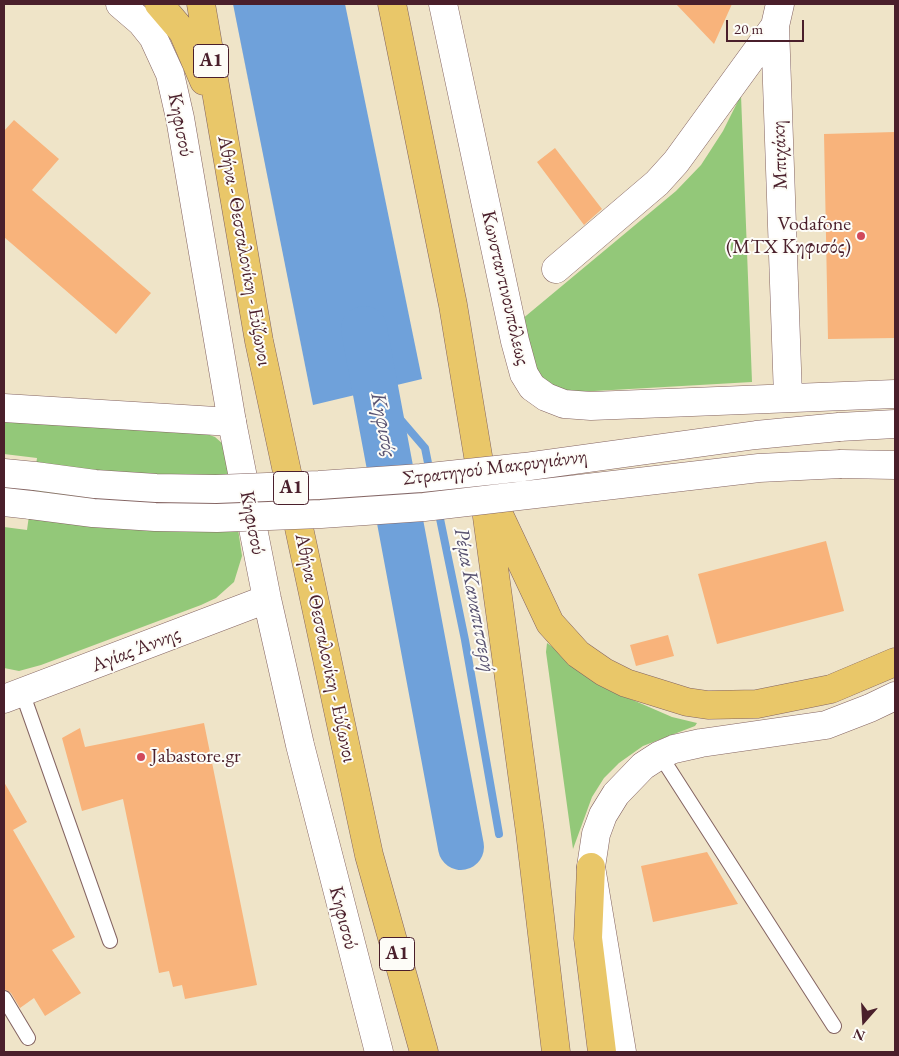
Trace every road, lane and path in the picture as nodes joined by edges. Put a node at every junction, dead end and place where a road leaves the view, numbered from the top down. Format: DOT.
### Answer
graph roads {
  1 [pos="120,4"];
  2 [pos="160,4"];
  3 [pos="202,4"];
  4 [pos="392,4"];
  5 [pos="443,4"];
  6 [pos="777,15"];
  7 [pos="220,119"];
  8 [pos="556,269"];
  9 [pos="895,394"];
  10 [pos="788,397"];
  11 [pos="4,408"];
  12 [pos="232,422"];
  13 [pos="895,424"];
  14 [pos="895,465"];
  15 [pos="4,473"];
  16 [pos="482,480"];
  17 [pos="4,502"];
  18 [pos="267,600"];
  19 [pos="895,662"];
  20 [pos="13,695"];
  21 [pos="895,696"];
  22 [pos="660,755"];
  23 [pos="591,867"];
  24 [pos="110,941"];
  25 [pos="4,998"];
  26 [pos="834,1026"];
  27 [pos="28,1038"];
  28 [pos="379,1052"];
  29 [pos="424,1052"];
  30 [pos="556,1052"];
  31 [pos="602,1052"];
  32 [pos="622,1052"];
  1 -- 12 [label="street, Κηφισού"];
  2 -- 7 [label="highway"];
  3 -- 7 [label="highway, Αθήνα - Θεσσαλονίκη - Εύζωνοι / Α1"];
  4 -- 16 [label="highway"];
  5 -- 10 [label="street, Κωνσταντινουπόλεως"];
  6 -- 8 [label="street"];
  6 -- 10 [label="street, Μπιχάκη"];
  7 -- 29 [label="highway, Αθήνα - Θεσσαλονίκη - Εύζωνοι / Α1"];
  9 -- 10 [label="street, Κωνσταντινουπόλεως"];
  11 -- 12 [label="street"];
  12 -- 18 [label="street, Κηφισού"];
  13 -- 15 [label="street, Στρατηγού Μακρυγιάννη, bridge"];
  14 -- 17 [label="street, Στρατηγού Μακρυγιάννη, bridge"];
  16 -- 19 [label="highway"];
  16 -- 30 [label="highway"];
  18 -- 20 [label="street, Αγίας Άννης"];
  18 -- 28 [label="street, Κηφισού"];
  20 -- 24 [label="lane"];
  21 -- 22 [label="street"];
  22 -- 23 [label="street"];
  22 -- 26 [label="lane"];
  23 -- 31 [label="highway"];
  23 -- 32 [label="street"];
  25 -- 27 [label="lane"];
}
